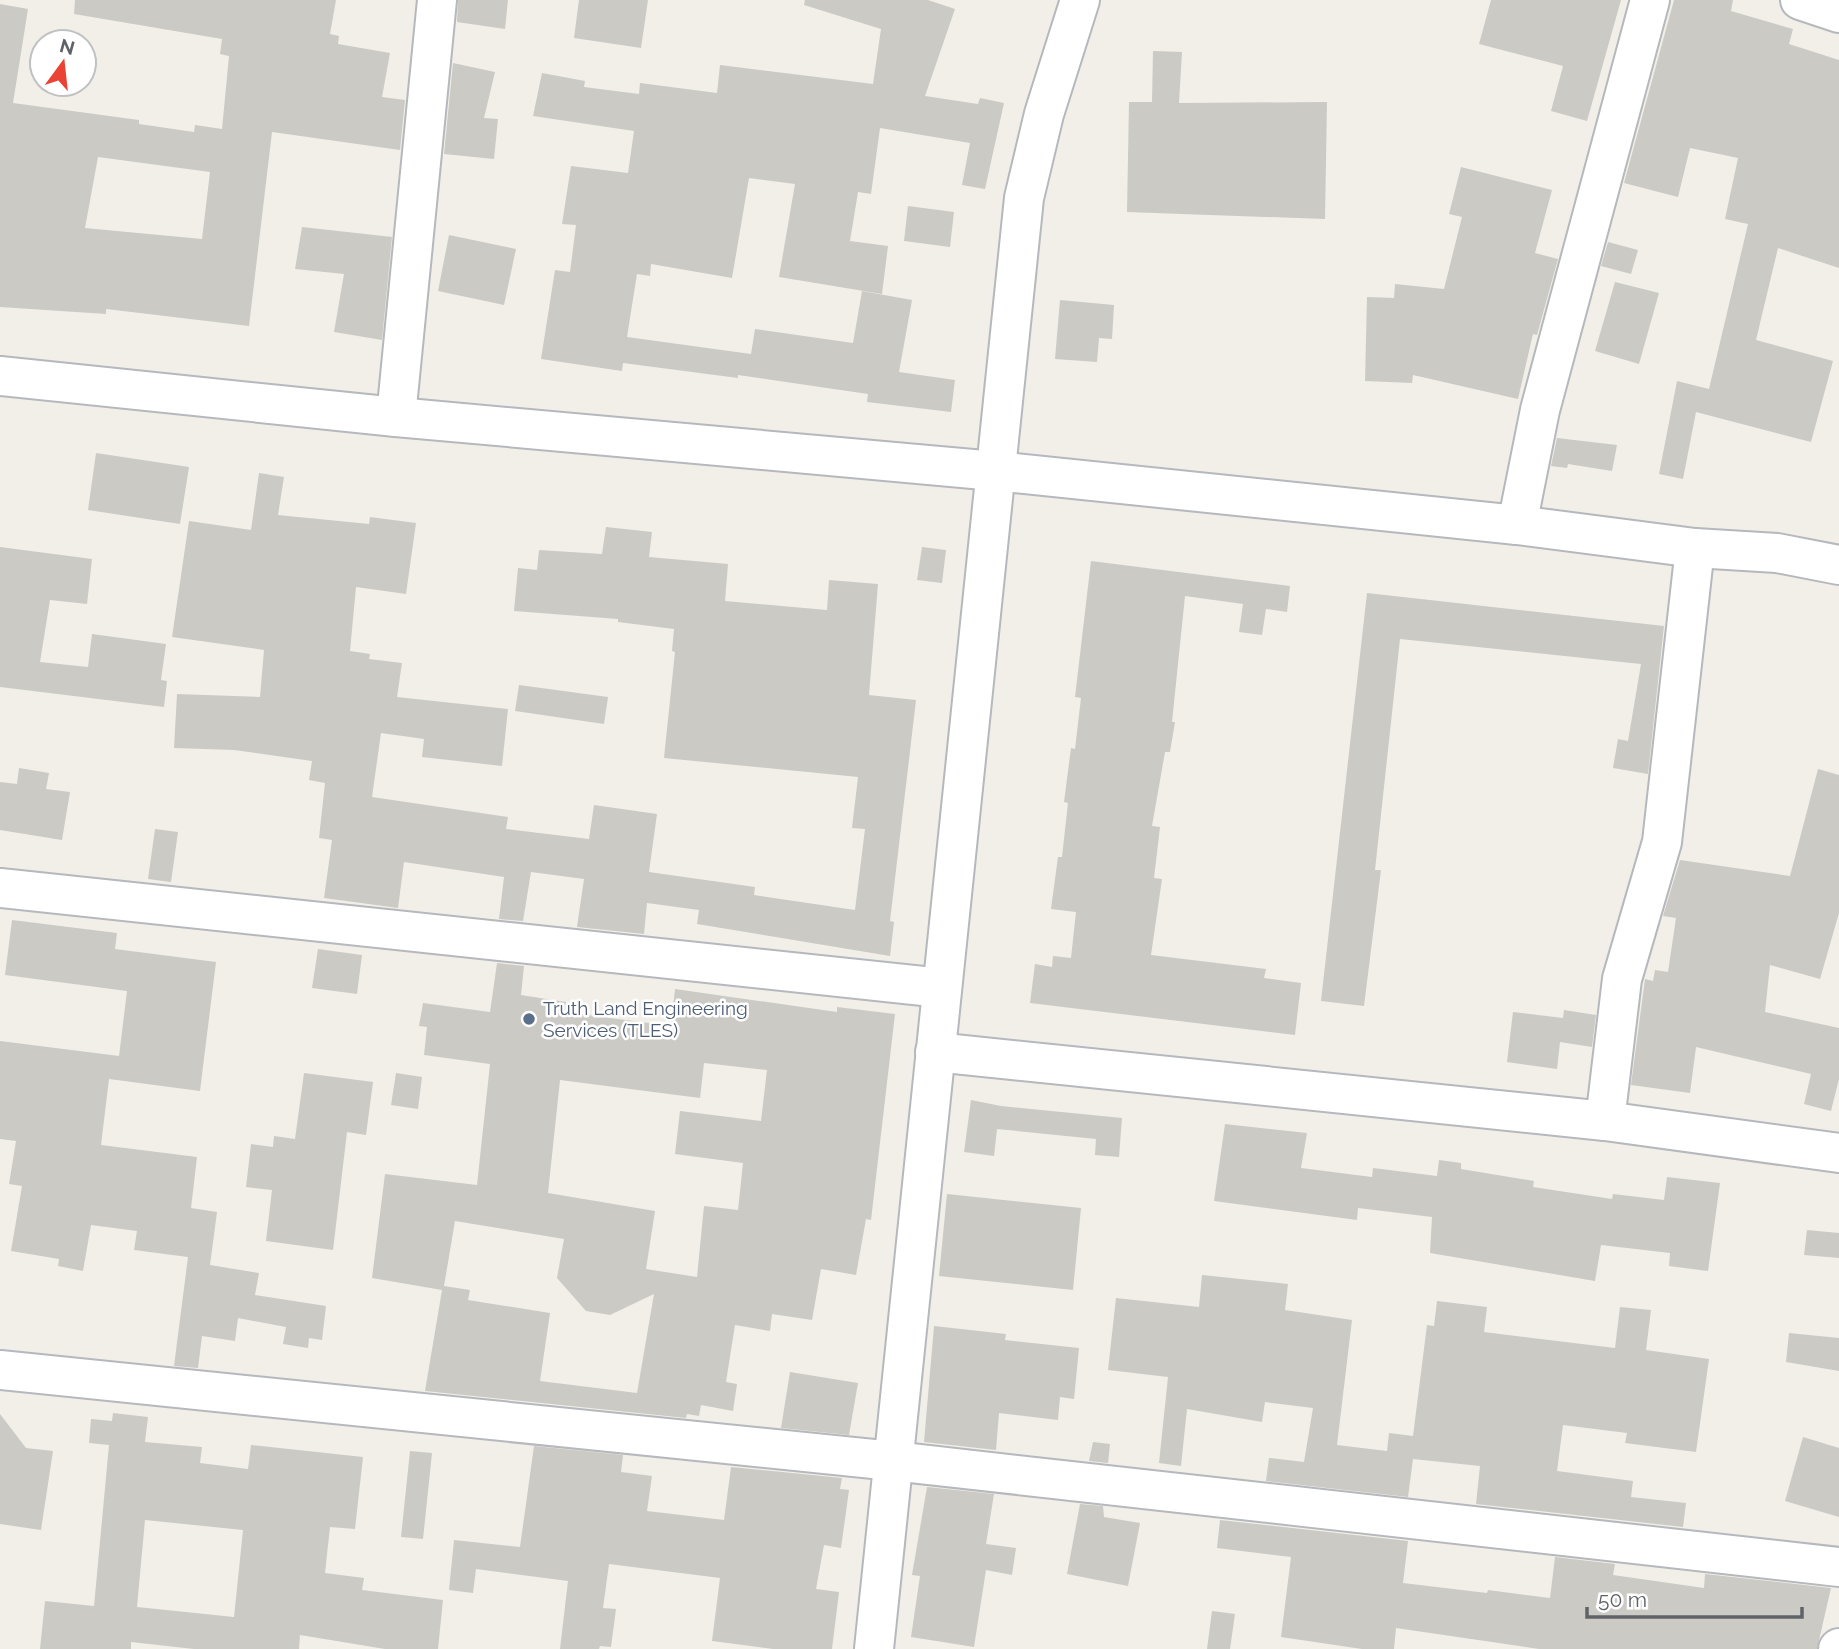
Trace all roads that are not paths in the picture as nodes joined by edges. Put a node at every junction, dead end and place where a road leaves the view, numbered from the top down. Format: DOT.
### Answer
graph roads {
  1 [pos="437,0"];
  2 [pos="1080,0"];
  3 [pos="1650,0"];
  4 [pos="1800,0"];
  5 [pos="1839,13"];
  6 [pos="0,376"];
  7 [pos="396,417"];
  8 [pos="995,471"];
  9 [pos="1517,525"];
  10 [pos="1695,548"];
  11 [pos="1839,565"];
  12 [pos="0,888"];
  13 [pos="942,988"];
  14 [pos="935,1052"];
  15 [pos="1605,1121"];
  16 [pos="1839,1153"];
  17 [pos="0,1370"];
  18 [pos="893,1461"];
  19 [pos="1839,1567"];
  20 [pos="874,1649"];
  1 -- 7 [label="street"];
  2 -- 8 [label="street"];
  3 -- 9 [label="street"];
  4 -- 5 [label="street"];
  6 -- 7 [label="street"];
  7 -- 8 [label="street"];
  8 -- 9 [label="street"];
  8 -- 13 [label="street"];
  9 -- 10 [label="street"];
  10 -- 11 [label="street"];
  10 -- 15 [label="street"];
  12 -- 13 [label="street"];
  13 -- 14 [label="street"];
  14 -- 15 [label="street"];
  14 -- 18 [label="street"];
  15 -- 16 [label="street"];
  17 -- 18 [label="street"];
  18 -- 19 [label="street"];
  18 -- 20 [label="street"];
}
